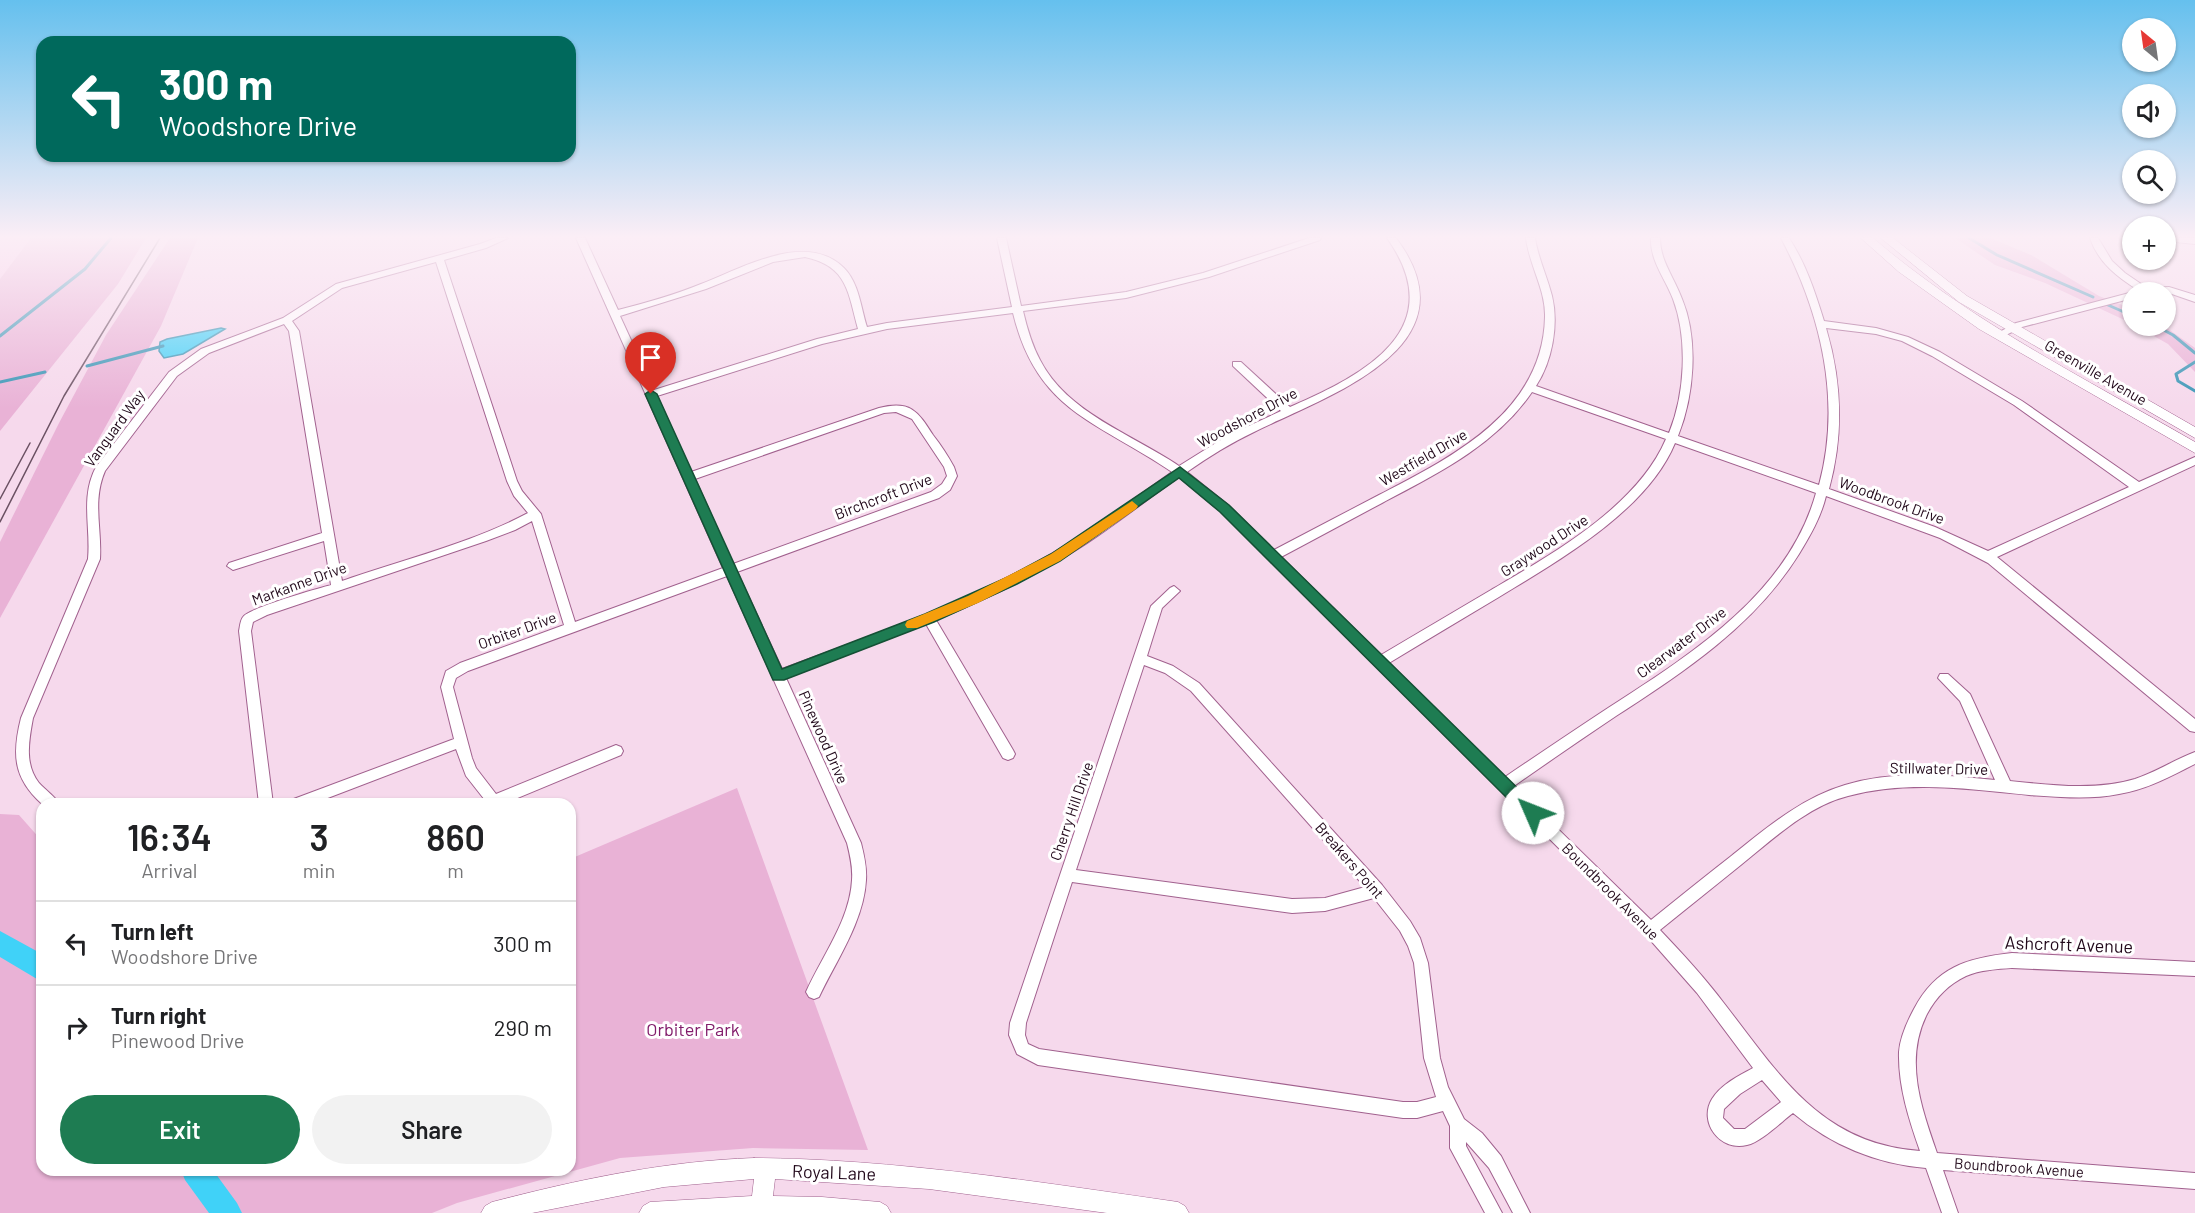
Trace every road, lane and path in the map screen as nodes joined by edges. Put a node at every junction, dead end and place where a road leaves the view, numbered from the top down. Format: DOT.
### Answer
graph roads {
  1 [pos="323,295"];
  2 [pos="451,295"];
  3 [pos="606,295"];
  4 [pos="678,295"];
  5 [pos="852,295"];
  6 [pos="1015,295"];
  7 [pos="1126,295"];
  8 [pos="1416,295"];
  9 [pos="1545,295"];
  10 [pos="1676,295"];
  11 [pos="1809,295"];
  12 [pos="1934,295"];
  13 [pos="1959,295"];
  14 [pos="2122,298"];
  15 [pos="1019,310"];
  16 [pos="615,314"];
  17 [pos="286,320"];
  18 [pos="1820,324"];
  19 [pos="2012,328"];
  20 [pos="863,331"];
  21 [pos="2000,335"];
  22 [pos="1237,364"];
  23 [pos="1531,388"];
  24 [pos="651,394"];
  25 [pos="1288,411"];
  26 [pos="2195,433"];
  27 [pos="1673,439"];
  28 [pos="2195,448"];
  29 [pos="2195,461"];
  30 [pos="1180,471"];
  31 [pos="688,477"];
  32 [pos="2139,488"];
  33 [pos="1824,491"];
  34 [pos="535,514"];
  35 [pos="328,536"];
  36 [pos="1273,556"];
  37 [pos="1988,556"];
  38 [pos="233,566"];
  39 [pos="730,570"];
  40 [pos="337,587"];
  41 [pos="1174,591"];
  42 [pos="929,618"];
  43 [pos="571,628"];
  44 [pos="1140,659"];
  45 [pos="1380,662"];
  46 [pos="778,676"];
  47 [pos="1944,678"];
  48 [pos="2195,728"];
  49 [pos="460,742"];
  50 [pos="616,751"];
  51 [pos="1008,754"];
  52 [pos="2195,758"];
  53 [pos="1504,785"];
  54 [pos="2005,786"];
  55 [pos="45,798"];
  56 [pos="265,798"];
  57 [pos="312,798"];
  58 [pos="492,798"];
  59 [pos="504,798"];
  60 [pos="1067,875"];
  61 [pos="1377,890"];
  62 [pos="1650,928"];
  63 [pos="2195,969"];
  64 [pos="814,992"];
  65 [pos="1762,1071"];
  66 [pos="1447,1102"];
  67 [pos="1792,1104"];
  68 [pos="1458,1125"];
  69 [pos="1933,1161"];
  70 [pos="766,1169"];
  71 [pos="2195,1180"];
  72 [pos="760,1204"];
  73 [pos="492,1213"];
  74 [pos="650,1213"];
  75 [pos="880,1213"];
  76 [pos="1178,1213"];
  77 [pos="1494,1213"];
  78 [pos="1522,1213"];
  79 [pos="1950,1213"];
  1 -- 17 [label="street, Vanguard Way"];
  2 -- 34 [label="street"];
  3 -- 16 [label="street, Pinewood Drive"];
  4 -- 16 [label="street"];
  5 -- 20 [label="street"];
  6 -- 15 [label="street, Boundbrook Avenue"];
  7 -- 15 [label="street"];
  8 -- 25 [label="street, Woodshore Drive"];
  9 -- 23 [label="street, Westfield Drive"];
  10 -- 27 [label="street, Graywood Drive"];
  11 -- 18 [label="street, Clearwater Drive"];
  12 -- 21 [label="main road, Greenville Avenue"];
  13 -- 19 [label="main road, Greenville Avenue"];
  14 -- 19 [label="street"];
  15 -- 20 [label="street"];
  15 -- 30 [label="street, Boundbrook Avenue"];
  16 -- 24 [label="street, Pinewood Drive"];
  17 -- 35 [label="street"];
  17 -- 55 [label="street, Vanguard Way"];
  18 -- 32 [label="street"];
  18 -- 33 [label="street, Clearwater Drive"];
  19 -- 21 [label="street"];
  19 -- 26 [label="main road, Greenville Avenue"];
  20 -- 24 [label="street"];
  21 -- 28 [label="main road, Greenville Avenue"];
  22 -- 25 [label="street"];
  23 -- 27 [label="street, Woodbrook Drive"];
  23 -- 36 [label="street, Westfield Drive"];
  24 -- 31 [label="street, Pinewood Drive"];
  25 -- 30 [label="street, Woodshore Drive"];
  27 -- 33 [label="street, Woodbrook Drive"];
  27 -- 45 [label="street, Graywood Drive"];
  29 -- 32 [label="street"];
  30 -- 36 [label="street, Boundbrook Avenue"];
  30 -- 42 [label="street, Woodshore Drive"];
  31 -- 39 [label="street, Pinewood Drive"];
  31 -- 39 [label="street, Birchcroft Drive"];
  32 -- 37 [label="street"];
  33 -- 37 [label="street, Woodbrook Drive"];
  33 -- 53 [label="street, Clearwater Drive"];
  34 -- 40 [label="street, Markanne Drive"];
  34 -- 43 [label="street"];
  35 -- 38 [label="street"];
  35 -- 40 [label="street"];
  36 -- 45 [label="street, Boundbrook Avenue"];
  37 -- 48 [label="street, Woodbrook Drive"];
  39 -- 43 [label="street, Orbiter Drive"];
  39 -- 46 [label="street, Pinewood Drive"];
  40 -- 56 [label="street, Markanne Drive"];
  41 -- 44 [label="street, Cherry Hill Drive"];
  42 -- 46 [label="street, Woodshore Drive"];
  42 -- 51 [label="street"];
  43 -- 49 [label="street, Orbiter Drive"];
  44 -- 60 [label="street, Cherry Hill Drive"];
  44 -- 61 [label="street, Breakers Point"];
  45 -- 53 [label="street, Boundbrook Avenue"];
  46 -- 64 [label="street, Pinewood Drive"];
  47 -- 54 [label="street"];
  49 -- 57 [label="street"];
  49 -- 58 [label="street, Orbiter Drive"];
  50 -- 59 [label="street"];
  52 -- 54 [label="street, Stillwater Drive"];
  53 -- 62 [label="street, Boundbrook Avenue"];
  54 -- 62 [label="street, Stillwater Drive"];
  60 -- 61 [label="street"];
  60 -- 66 [label="street, Cherry Hill Drive"];
  61 -- 66 [label="street, Breakers Point"];
  62 -- 65 [label="street, Boundbrook Avenue"];
  63 -- 69 [label="street, Ashcroft Avenue"];
  65 -- 67 [label="street, Boundbrook Avenue"];
  65 -- 67 [label="street"];
  66 -- 68 [label="street, Breakers Point"];
  67 -- 69 [label="street, Boundbrook Avenue"];
  68 -- 77 [label="street, Breakers Point"];
  68 -- 78 [label="street, Breakers Point"];
  69 -- 71 [label="street, Boundbrook Avenue"];
  69 -- 79 [label="street, Ashcroft Avenue"];
  70 -- 72 [label="main road"];
  70 -- 73 [label="main road, Royal Lane"];
  70 -- 76 [label="main road, Royal Lane"];
  72 -- 74 [label="main road"];
  72 -- 75 [label="main road"];
}
